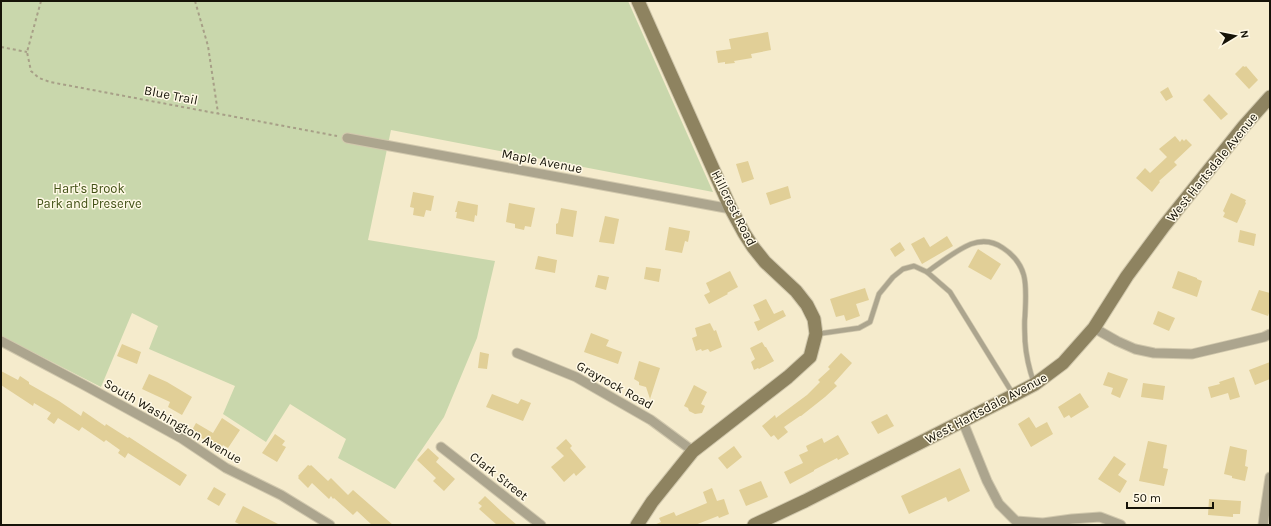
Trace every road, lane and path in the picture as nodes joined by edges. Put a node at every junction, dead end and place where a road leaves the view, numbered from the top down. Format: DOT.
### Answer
graph roads {
  1 [pos="41,1"];
  2 [pos="195,1"];
  3 [pos="638,1"];
  4 [pos="1,47"];
  5 [pos="27,52"];
  6 [pos="1270,97"];
  7 [pos="218,113"];
  8 [pos="347,138"];
  9 [pos="731,209"];
  10 [pos="927,272"];
  11 [pos="1094,328"];
  12 [pos="816,334"];
  13 [pos="1270,334"];
  14 [pos="1,341"];
  15 [pos="517,353"];
  16 [pos="1035,384"];
  17 [pos="1014,395"];
  18 [pos="963,422"];
  19 [pos="441,447"];
  20 [pos="693,451"];
  21 [pos="1270,477"];
  22 [pos="759,524"];
  23 [pos="330,525"];
  24 [pos="542,525"];
  25 [pos="637,525"];
  26 [pos="1121,525"];
  27 [pos="1263,525"];
  1 -- 5 [label="path, Blue Trail"];
  2 -- 7 [label="path, Blue Trail"];
  3 -- 9 [label="main road, Hillcrest Road"];
  4 -- 5 [label="path"];
  5 -- 7 [label="path, Blue Trail"];
  6 -- 11 [label="main road, West Hartsdale Avenue"];
  7 -- 8 [label="path"];
  8 -- 9 [label="street, Maple Avenue"];
  9 -- 12 [label="main road, Hillcrest Road"];
  10 -- 12 [label="lane"];
  10 -- 16 [label="lane"];
  10 -- 17 [label="lane"];
  11 -- 13 [label="street"];
  11 -- 16 [label="main road, West Hartsdale Avenue"];
  12 -- 20 [label="main road, Hillcrest Road"];
  14 -- 23 [label="street, South Washington Avenue"];
  15 -- 20 [label="street, Grayrock Road"];
  16 -- 17 [label="main road, West Hartsdale Avenue"];
  17 -- 18 [label="main road, West Hartsdale Avenue"];
  18 -- 22 [label="main road, West Hartsdale Avenue"];
  18 -- 26 [label="street"];
  19 -- 24 [label="street, Clark Street"];
  20 -- 25 [label="main road, Hillcrest Road"];
  21 -- 27 [label="street"];
}
